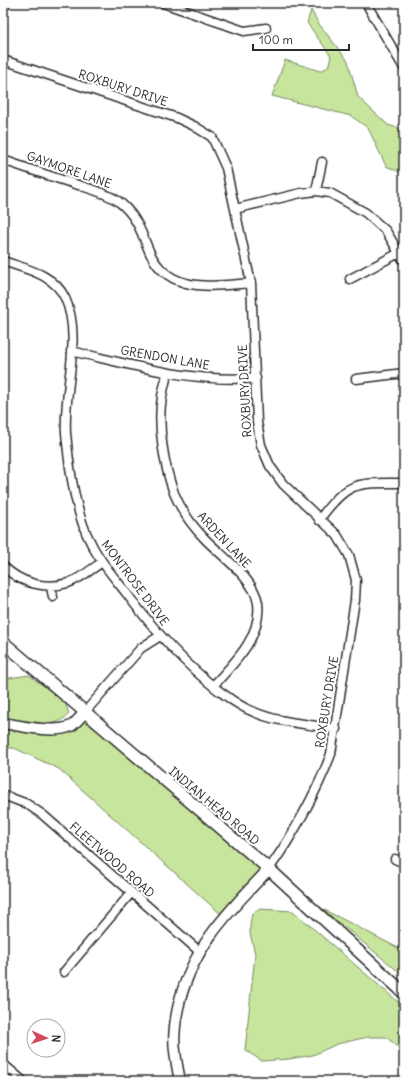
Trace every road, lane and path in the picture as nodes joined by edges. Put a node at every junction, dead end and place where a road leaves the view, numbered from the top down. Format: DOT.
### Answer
graph roads {
  1 [pos="5,3"];
  2 [pos="163,3"];
  3 [pos="366,3"];
  4 [pos="3,10"];
  5 [pos="266,28"];
  6 [pos="3,60"];
  7 [pos="404,67"];
  8 [pos="3,160"];
  9 [pos="322,162"];
  10 [pos="316,192"];
  11 [pos="235,209"];
  12 [pos="400,253"];
  13 [pos="3,261"];
  14 [pos="404,261"];
  15 [pos="350,279"];
  16 [pos="251,283"];
  17 [pos="71,352"];
  18 [pos="167,373"];
  19 [pos="404,373"];
  20 [pos="256,378"];
  21 [pos="356,379"];
  22 [pos="404,483"];
  23 [pos="319,520"];
  24 [pos="102,562"];
  25 [pos="3,566"];
  26 [pos="51,587"];
  27 [pos="53,596"];
  28 [pos="160,636"];
  29 [pos="3,642"];
  30 [pos="213,686"];
  31 [pos="84,712"];
  32 [pos="3,722"];
  33 [pos="336,729"];
  34 [pos="3,796"];
  35 [pos="395,859"];
  36 [pos="404,864"];
  37 [pos="268,869"];
  38 [pos="131,893"];
  39 [pos="199,951"];
  40 [pos="64,972"];
  41 [pos="404,993"];
  42 [pos="3,1064"];
  43 [pos="23,1081"];
  44 [pos="180,1081"];
  1 -- 4 [label="street"];
  2 -- 5 [label="street"];
  3 -- 7 [label="street"];
  6 -- 11 [label="street, ROXBURY DRIVE"];
  8 -- 16 [label="street, GAYMORE LANE"];
  9 -- 10 [label="street"];
  10 -- 11 [label="street"];
  10 -- 12 [label="street"];
  11 -- 16 [label="street, ROXBURY DRIVE"];
  12 -- 14 [label="street"];
  12 -- 15 [label="street"];
  13 -- 17 [label="street, MONTROSE DRIVE"];
  16 -- 20 [label="street, ROXBURY DRIVE"];
  17 -- 18 [label="street, GRENDON LANE"];
  17 -- 24 [label="street, MONTROSE DRIVE"];
  18 -- 20 [label="street, GRENDON LANE"];
  18 -- 30 [label="street, ARDEN LANE"];
  19 -- 21 [label="street"];
  20 -- 23 [label="street, ROXBURY DRIVE"];
  22 -- 23 [label="street"];
  23 -- 33 [label="street, ROXBURY DRIVE"];
  24 -- 26 [label="street"];
  24 -- 28 [label="street, MONTROSE DRIVE"];
  25 -- 26 [label="street"];
  26 -- 27 [label="street"];
  28 -- 30 [label="street, MONTROSE DRIVE"];
  28 -- 31 [label="street"];
  29 -- 31 [label="main road, INDIAN HEAD ROAD"];
  30 -- 33 [label="street, MONTROSE DRIVE"];
  31 -- 32 [label="street"];
  31 -- 37 [label="main road, INDIAN HEAD ROAD"];
  33 -- 37 [label="street, ROXBURY DRIVE"];
  34 -- 38 [label="street, FLEETWOOD ROAD"];
  35 -- 36 [label="street"];
  37 -- 39 [label="street"];
  37 -- 41 [label="main road, INDIAN HEAD ROAD"];
  38 -- 39 [label="street, FLEETWOOD ROAD"];
  38 -- 40 [label="street"];
  39 -- 44 [label="street"];
  42 -- 43 [label="street"];
}
